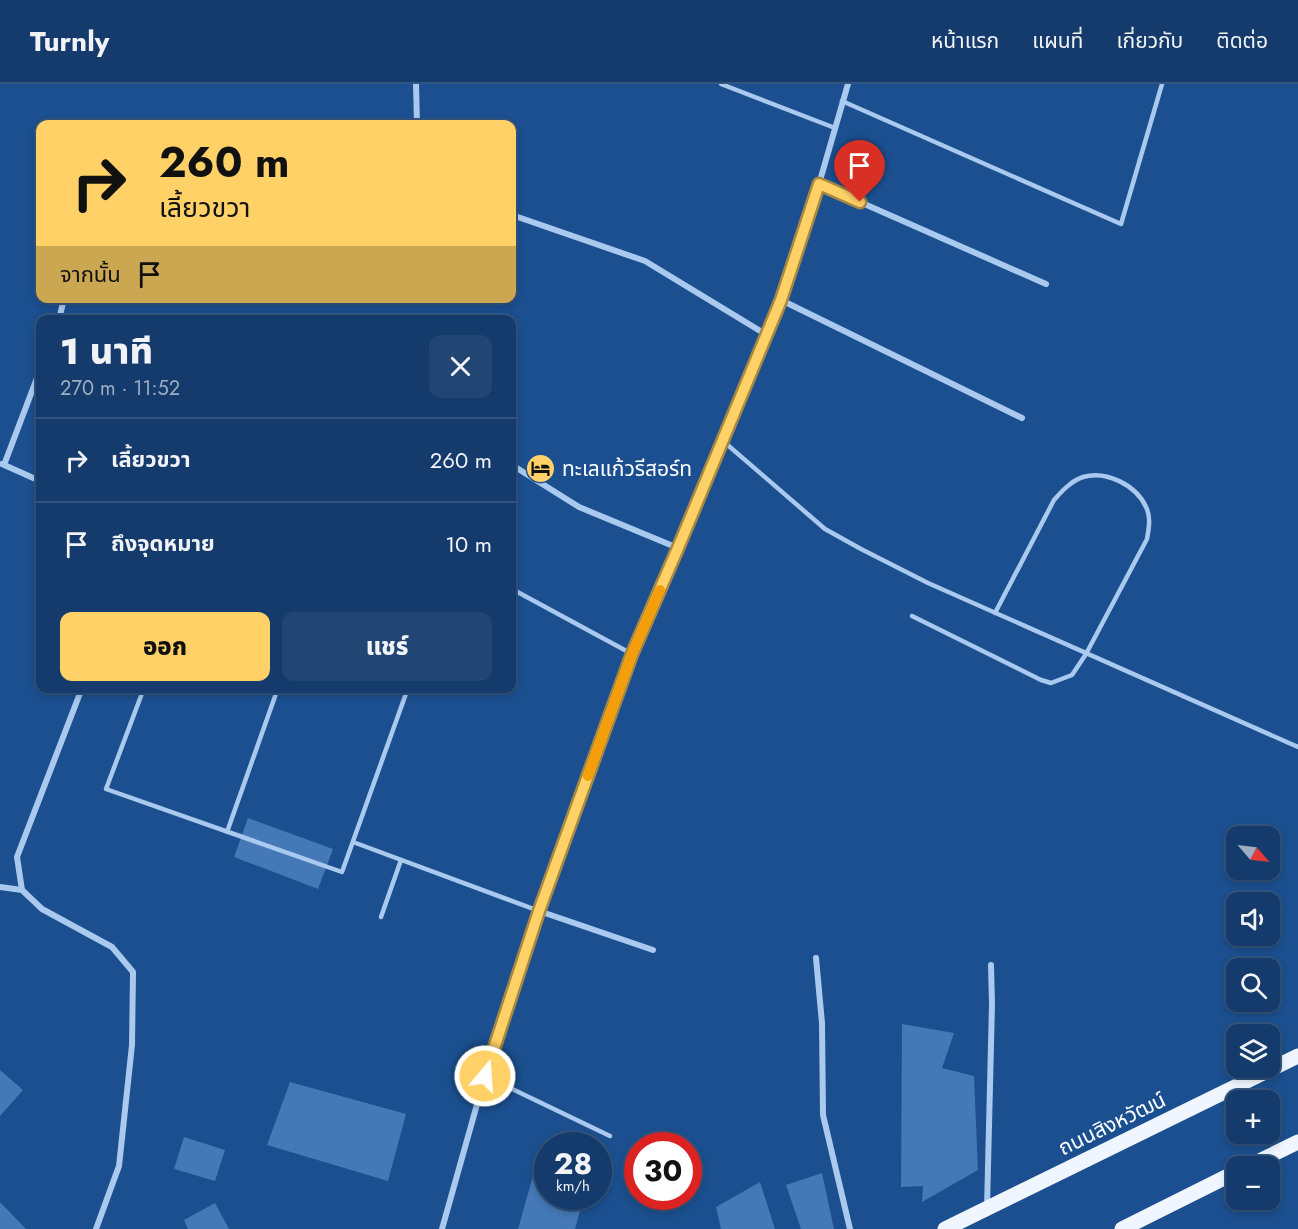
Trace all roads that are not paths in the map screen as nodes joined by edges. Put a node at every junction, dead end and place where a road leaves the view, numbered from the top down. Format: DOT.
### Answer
graph roads {
  1 [pos="416,84"];
  2 [pos="721,84"];
  3 [pos="848,84"];
  4 [pos="1162,84"];
  5 [pos="842,101"];
  6 [pos="417,120"];
  7 [pos="834,128"];
  8 [pos="819,184"];
  9 [pos="516,216"];
  10 [pos="1046,284"];
  11 [pos="781,300"];
  12 [pos="767,335"];
  13 [pos="36,380"];
  14 [pos="1022,418"];
  15 [pos="723,441"];
  16 [pos="2,464"];
  17 [pos="516,468"];
  18 [pos="36,479"];
  19 [pos="678,548"];
  20 [pos="516,591"];
  21 [pos="995,613"];
  22 [pos="912,616"];
  23 [pos="632,654"];
  24 [pos="1086,654"];
  25 [pos="80,693"];
  26 [pos="142,693"];
  27 [pos="276,693"];
  28 [pos="406,693"];
  29 [pos="1298,747"];
  30 [pos="228,832"];
  31 [pos="353,842"];
  32 [pos="401,860"];
  33 [pos="0,887"];
  34 [pos="22,890"];
  35 [pos="539,911"];
  36 [pos="381,917"];
  37 [pos="653,950"];
  38 [pos="816,958"];
  39 [pos="991,965"];
  40 [pos="1298,1056"];
  41 [pos="485,1076"];
  42 [pos="602,1132"];
  43 [pos="1298,1142"];
  44 [pos="1269,1156"];
  45 [pos="1226,1177"];
  46 [pos="987,1209"];
  47 [pos="96,1229"];
  48 [pos="442,1229"];
  49 [pos="850,1229"];
  50 [pos="945,1229"];
  51 [pos="1122,1229"];
  1 -- 6 [label="street"];
  2 -- 7 [label="lane"];
  3 -- 5 [label="street"];
  4 -- 5 [label="lane"];
  5 -- 7 [label="street"];
  7 -- 8 [label="street"];
  8 -- 10 [label="street"];
  8 -- 11 [label="street"];
  9 -- 12 [label="street"];
  11 -- 12 [label="street"];
  11 -- 14 [label="street"];
  12 -- 15 [label="street"];
  13 -- 16 [label="street"];
  15 -- 19 [label="street"];
  15 -- 21 [label="lane"];
  16 -- 18 [label="street"];
  17 -- 19 [label="street"];
  19 -- 23 [label="street"];
  20 -- 23 [label="lane"];
  21 -- 24 [label="lane"];
  21 -- 24 [label="lane"];
  22 -- 24 [label="lane"];
  23 -- 35 [label="street"];
  24 -- 29 [label="lane"];
  25 -- 34 [label="street"];
  26 -- 30 [label="lane"];
  27 -- 30 [label="lane"];
  28 -- 31 [label="lane"];
  30 -- 31 [label="lane"];
  31 -- 32 [label="lane"];
  32 -- 35 [label="lane"];
  32 -- 36 [label="lane"];
  33 -- 34 [label="street"];
  34 -- 47 [label="street"];
  35 -- 37 [label="street"];
  35 -- 41 [label="street"];
  38 -- 49 [label="street"];
  39 -- 46 [label="street"];
  40 -- 46 [label="main road, ถนนสิงหวัฒน์"];
  41 -- 42 [label="lane"];
  41 -- 48 [label="street"];
  43 -- 44 [label="main road"];
  45 -- 51 [label="main road"];
  46 -- 50 [label="main road, ถนนสิงหวัฒน์"];
}
